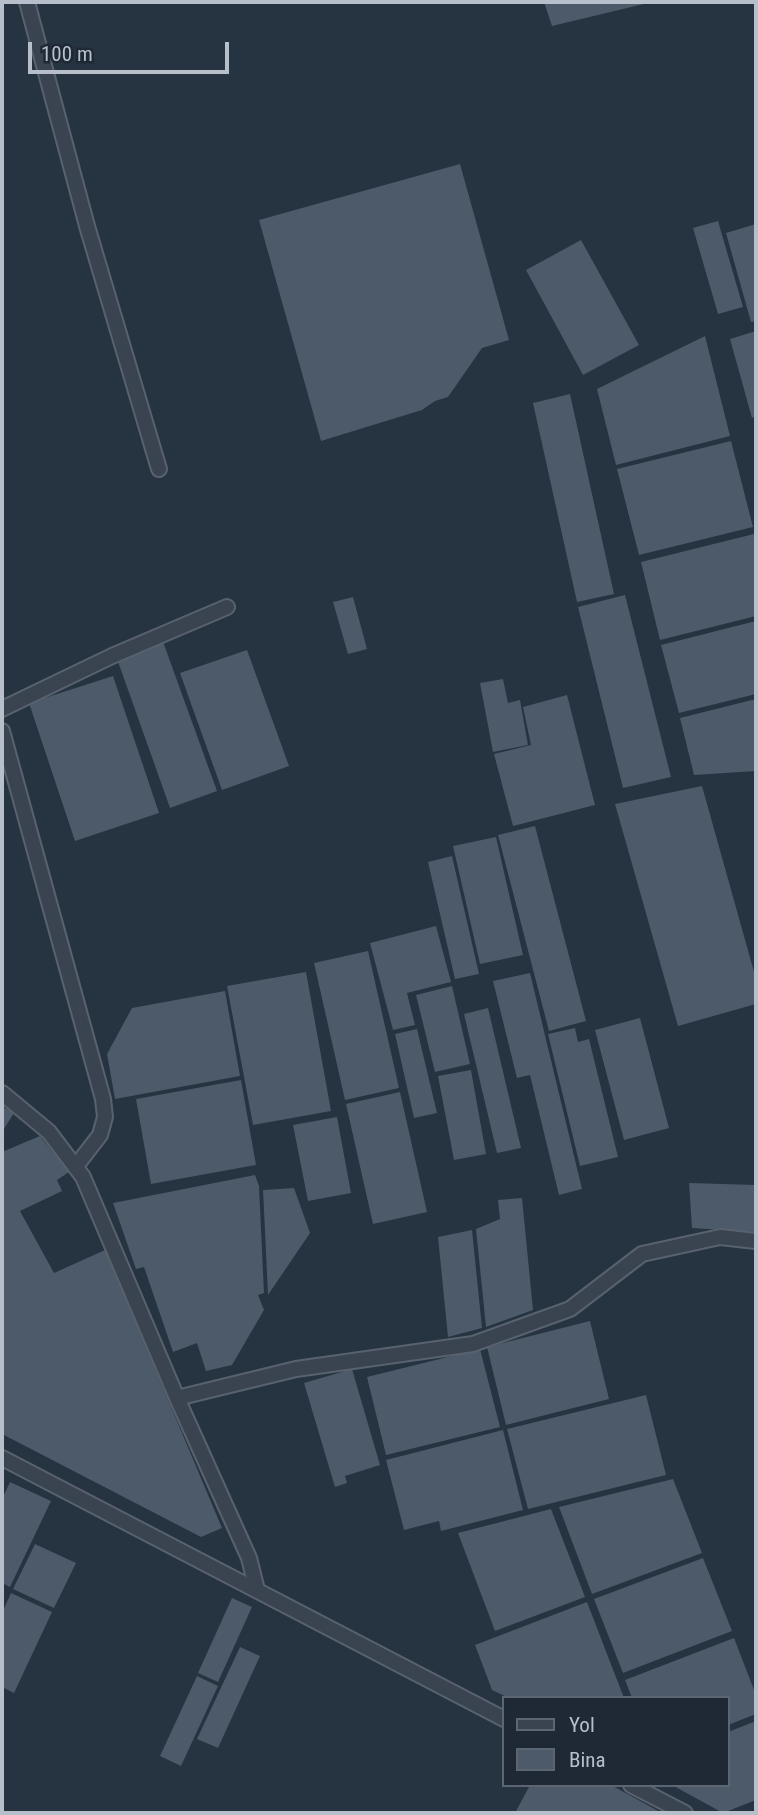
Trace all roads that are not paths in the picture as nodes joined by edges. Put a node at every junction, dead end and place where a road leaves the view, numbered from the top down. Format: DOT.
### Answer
graph roads {
  1 [pos="27,2"];
  2 [pos="159,469"];
  3 [pos="227,607"];
  4 [pos="2,709"];
  5 [pos="2,731"];
  6 [pos="2,1093"];
  7 [pos="76,1166"];
  8 [pos="756,1241"];
  9 [pos="177,1398"];
  10 [pos="2,1458"];
  11 [pos="257,1590"];
  12 [pos="503,1718"];
  13 [pos="635,1787"];
  14 [pos="685,1813"];
  1 -- 2 [label="street"];
  3 -- 4 [label="street"];
  5 -- 7 [label="street"];
  6 -- 7 [label="street"];
  7 -- 9 [label="street"];
  8 -- 9 [label="street"];
  9 -- 11 [label="street"];
  10 -- 11 [label="street"];
  11 -- 12 [label="street"];
  13 -- 14 [label="street"];
}
